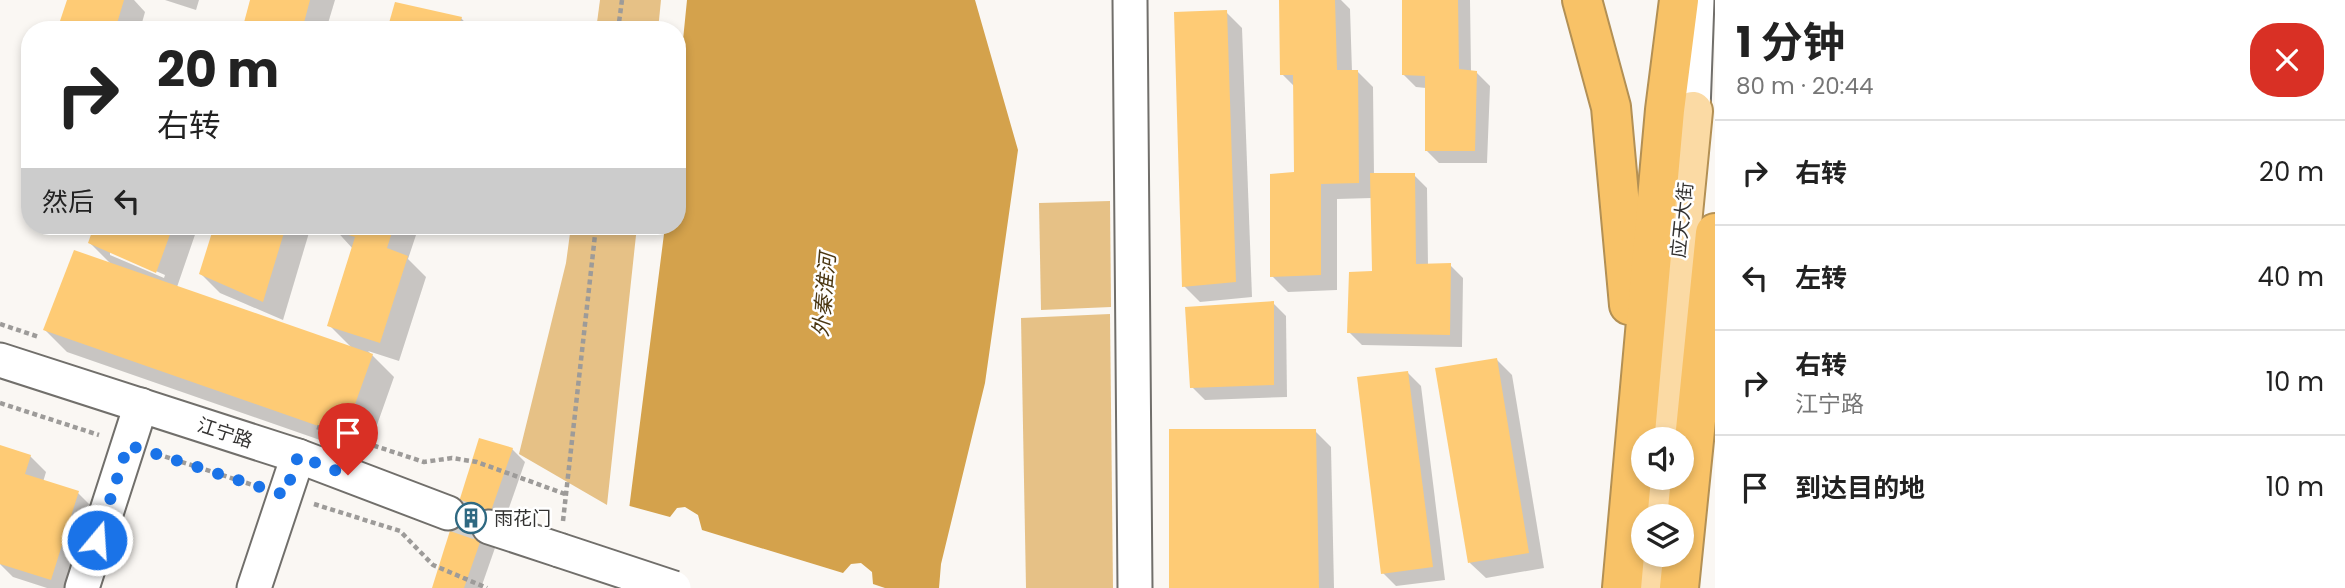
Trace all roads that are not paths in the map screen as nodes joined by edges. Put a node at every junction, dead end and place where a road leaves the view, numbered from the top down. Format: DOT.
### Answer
graph roads {
  1 [pos="1130,0"];
  2 [pos="1582,0"];
  3 [pos="1679,0"];
  4 [pos="1697,0"];
  5 [pos="1693,111"];
  6 [pos="1715,233"];
  7 [pos="0,360"];
  8 [pos="141,405"];
  9 [pos="1640,427"];
  10 [pos="1648,427"];
  11 [pos="1662,427"];
  12 [pos="298,456"];
  13 [pos="1643,490"];
  14 [pos="448,513"];
  15 [pos="489,527"];
  16 [pos="1649,567"];
  17 [pos="82,588"];
  18 [pos="254,588"];
  19 [pos="674,588"];
  20 [pos="1135,588"];
  21 [pos="1622,588"];
  22 [pos="1647,588"];
  23 [pos="1679,588"];
  1 -- 20 [label="street"];
  2 -- 9 [label="highway"];
  3 -- 10 [label="highway"];
  4 -- 5 [label="street, 应天大街"];
  5 -- 11 [label="main road, 应天大街"];
  6 -- 23 [label="highway"];
  7 -- 8 [label="street, 江宁路"];
  8 -- 12 [label="street, 江宁路"];
  8 -- 17 [label="street"];
  12 -- 14 [label="street, 江宁路"];
  12 -- 18 [label="street"];
  13 -- 21 [label="highway"];
  15 -- 19 [label="street, bridge"];
  16 -- 22 [label="main road"];
}
